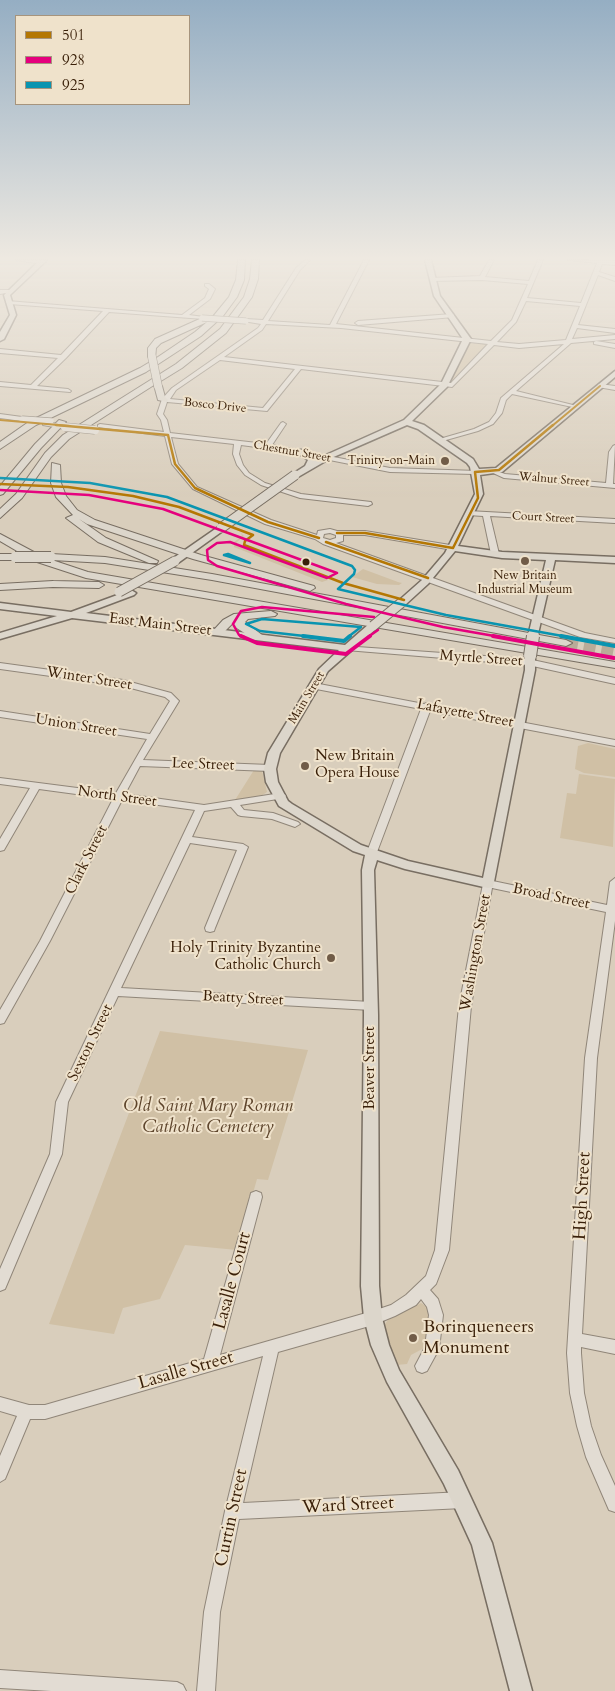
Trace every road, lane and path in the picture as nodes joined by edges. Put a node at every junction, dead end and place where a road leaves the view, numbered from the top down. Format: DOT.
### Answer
graph roads {
  1 [pos="81,339"];
  2 [pos="163,339"];
  3 [pos="191,339"];
  4 [pos="213,339"];
  5 [pos="254,339"];
  6 [pos="458,339"];
  7 [pos="498,339"];
  8 [pos="570,339"];
  9 [pos="597,339"];
  10 [pos="467,340"];
  11 [pos="586,340"];
  12 [pos="493,344"];
  13 [pos="615,346"];
  14 [pos="0,351"];
  15 [pos="64,357"];
  16 [pos="222,359"];
  17 [pos="299,368"];
  18 [pos="615,373"];
  19 [pos="0,384"];
  20 [pos="600,386"];
  21 [pos="33,387"];
  22 [pos="615,388"];
  23 [pos="68,391"];
  24 [pos="440,391"];
  25 [pos="511,392"];
  26 [pos="168,401"];
  27 [pos="575,407"];
  28 [pos="0,418"];
  29 [pos="411,423"];
  30 [pos="59,424"];
  31 [pos="97,424"];
  32 [pos="283,424"];
  33 [pos="168,435"];
  34 [pos="440,440"];
  35 [pos="238,443"];
  36 [pos="0,446"];
  37 [pos="268,446"];
  38 [pos="615,447"];
  39 [pos="302,452"];
  40 [pos="330,458"];
  41 [pos="55,465"];
  42 [pos="309,466"];
  43 [pos="475,472"];
  44 [pos="494,472"];
  45 [pos="299,476"];
  46 [pos="612,486"];
  47 [pos="0,492"];
  48 [pos="368,504"];
  49 [pos="471,513"];
  50 [pos="0,515"];
  51 [pos="486,515"];
  52 [pos="265,518"];
  53 [pos="615,521"];
  54 [pos="325,532"];
  55 [pos="0,536"];
  56 [pos="339,537"];
  57 [pos="322,540"];
  58 [pos="453,548"];
  59 [pos="496,554"];
  60 [pos="365,555"];
  61 [pos="15,557"];
  62 [pos="51,557"];
  63 [pos="551,557"];
  64 [pos="0,558"];
  65 [pos="185,558"];
  66 [pos="615,560"];
  67 [pos="212,577"];
  68 [pos="428,578"];
  69 [pos="0,587"];
  70 [pos="150,588"];
  71 [pos="0,600"];
  72 [pos="110,602"];
  73 [pos="0,606"];
  74 [pos="26,609"];
  75 [pos="63,612"];
  76 [pos="77,614"];
  77 [pos="244,616"];
  78 [pos="538,618"];
  79 [pos="119,619"];
  80 [pos="348,619"];
  81 [pos="444,621"];
  82 [pos="28,622"];
  83 [pos="0,630"];
  84 [pos="218,632"];
  85 [pos="0,636"];
  86 [pos="258,637"];
  87 [pos="615,641"];
  88 [pos="566,643"];
  89 [pos="346,648"];
  90 [pos="530,659"];
  91 [pos="615,665"];
  92 [pos="1,668"];
  93 [pos="615,681"];
  94 [pos="314,686"];
  95 [pos="175,700"];
  96 [pos="427,706"];
  97 [pos="0,714"];
  98 [pos="519,724"];
  99 [pos="153,737"];
  100 [pos="615,743"];
  101 [pos="137,763"];
  102 [pos="270,768"];
  103 [pos="0,781"];
  104 [pos="36,786"];
  105 [pos="281,796"];
  106 [pos="119,797"];
  107 [pos="235,805"];
  108 [pos="201,808"];
  109 [pos="295,824"];
  110 [pos="186,839"];
  111 [pos="1,844"];
  112 [pos="372,852"];
  113 [pos="615,882"];
  114 [pos="488,884"];
  115 [pos="613,910"];
  116 [pos="210,928"];
  117 [pos="115,992"];
  118 [pos="371,1006"];
  119 [pos="0,1020"];
  120 [pos="256,1197"];
  121 [pos="0,1285"];
  122 [pos="422,1290"];
  123 [pos="372,1318"];
  124 [pos="574,1339"];
  125 [pos="272,1347"];
  126 [pos="615,1347"];
  127 [pos="210,1364"];
  128 [pos="422,1366"];
  129 [pos="0,1404"];
  130 [pos="26,1412"];
  131 [pos="0,1474"];
  132 [pos="463,1500"];
  133 [pos="615,1504"];
  134 [pos="232,1511"];
  135 [pos="0,1679"];
  136 [pos="177,1691"];
  137 [pos="206,1691"];
  138 [pos="521,1691"];
  1 -- 15 [label="street"];
  2 -- 26 [label="highway, bridge"];
  3 -- 36 [label="highway"];
  4 -- 31 [label="highway"];
  5 -- 16 [label="street"];
  6 -- 10 [label="street"];
  7 -- 12 [label="street"];
  8 -- 11 [label="street"];
  8 -- 12 [label="street"];
  8 -- 25 [label="street"];
  9 -- 11 [label="street"];
  10 -- 12 [label="street"];
  10 -- 24 [label="main road"];
  11 -- 13 [label="street"];
  12 -- 24 [label="street"];
  14 -- 15 [label="street"];
  15 -- 21 [label="street"];
  16 -- 17 [label="street"];
  16 -- 26 [label="street"];
  17 -- 24 [label="street"];
  17 -- 26 [label="street, Bosco Drive"];
  18 -- 20 [label="main road"];
  19 -- 21 [label="street"];
  20 -- 22 [label="street"];
  20 -- 27 [label="main road"];
  21 -- 23 [label="street"];
  24 -- 29 [label="main road"];
  25 -- 27 [label="street"];
  25 -- 34 [label="street"];
  26 -- 33 [label="street"];
  27 -- 44 [label="main road"];
  28 -- 30 [label="street, Chestnut Street, bridge"];
  29 -- 34 [label="main road"];
  29 -- 40 [label="main road"];
  30 -- 31 [label="street, Chestnut Street, bridge"];
  30 -- 47 [label="highway"];
  31 -- 33 [label="street, Chestnut Street"];
  31 -- 41 [label="highway"];
  31 -- 50 [label="highway"];
  32 -- 37 [label="street"];
  33 -- 35 [label="street, Chestnut Street"];
  33 -- 52 [label="street"];
  34 -- 43 [label="main road"];
  35 -- 37 [label="street, Chestnut Street"];
  35 -- 48 [label="street"];
  37 -- 39 [label="street, Chestnut Street"];
  38 -- 46 [label="street"];
  39 -- 40 [label="street, Chestnut Street"];
  39 -- 42 [label="main road"];
  40 -- 42 [label="main road"];
  40 -- 43 [label="street, Chestnut Street"];
  40 -- 45 [label="main road"];
  41 -- 65 [label="highway"];
  41 -- 67 [label="highway"];
  42 -- 45 [label="main road"];
  43 -- 44 [label="main road"];
  43 -- 49 [label="main road, Main Street"];
  44 -- 46 [label="street, Walnut Street"];
  45 -- 65 [label="main road, bridge"];
  49 -- 51 [label="street, Court Street"];
  49 -- 58 [label="main road, Main Street"];
  51 -- 53 [label="street, Court Street"];
  51 -- 59 [label="street"];
  52 -- 54 [label="street"];
  52 -- 57 [label="street"];
  54 -- 56 [label="street"];
  54 -- 57 [label="street"];
  55 -- 70 [label="highway"];
  56 -- 57 [label="street"];
  56 -- 58 [label="street"];
  56 -- 60 [label="street"];
  57 -- 60 [label="street"];
  58 -- 59 [label="main road"];
  58 -- 68 [label="main road, Main Street"];
  59 -- 63 [label="main road"];
  60 -- 68 [label="street"];
  61 -- 62 [label="highway, bridge"];
  61 -- 64 [label="highway"];
  62 -- 67 [label="highway"];
  63 -- 66 [label="main road"];
  63 -- 78 [label="main road, Washington Street"];
  65 -- 72 [label="main road"];
  65 -- 75 [label="main road, bridge"];
  65 -- 81 [label="highway"];
  67 -- 81 [label="highway"];
  68 -- 78 [label="street"];
  68 -- 89 [label="main road, Main Street, bridge"];
  69 -- 70 [label="highway"];
  70 -- 80 [label="highway"];
  71 -- 75 [label="main road, East Main Street"];
  72 -- 76 [label="main road"];
  72 -- 79 [label="main road"];
  73 -- 74 [label="main road, East Main Street"];
  74 -- 75 [label="main road, East Main Street"];
  74 -- 82 [label="main road"];
  75 -- 76 [label="main road, East Main Street"];
  75 -- 82 [label="main road"];
  76 -- 79 [label="main road, East Main Street"];
  76 -- 85 [label="main road"];
  77 -- 80 [label="highway"];
  77 -- 84 [label="highway"];
  77 -- 86 [label="highway"];
  78 -- 87 [label="street"];
  78 -- 90 [label="main road, Washington Street, bridge"];
  79 -- 84 [label="main road, East Main Street"];
  80 -- 91 [label="highway"];
  81 -- 88 [label="highway"];
  82 -- 83 [label="main road"];
  84 -- 86 [label="main road, East Main Street"];
  86 -- 89 [label="main road, East Main Street"];
  89 -- 90 [label="street, Myrtle Street"];
  89 -- 94 [label="main road, Main Street"];
  90 -- 93 [label="street, Myrtle Street"];
  90 -- 98 [label="main road, Washington Street"];
  92 -- 95 [label="street, Winter Street"];
  94 -- 96 [label="street, Lafayette Street"];
  94 -- 102 [label="main road, Main Street"];
  95 -- 99 [label="street, Clark Street"];
  96 -- 98 [label="street, Lafayette Street"];
  96 -- 112 [label="street, Beaver Street"];
  97 -- 99 [label="street, Union Street"];
  98 -- 100 [label="street, Lafayette Street"];
  98 -- 114 [label="main road, Washington Street"];
  99 -- 101 [label="street, Clark Street"];
  101 -- 102 [label="street, Lee Street"];
  101 -- 106 [label="street, Clark Street"];
  102 -- 105 [label="main road"];
  103 -- 104 [label="street, North Street"];
  104 -- 106 [label="street, North Street"];
  104 -- 111 [label="street"];
  105 -- 107 [label="street, North Street"];
  105 -- 112 [label="main road"];
  106 -- 108 [label="street, North Street"];
  106 -- 119 [label="street, Clark Street"];
  107 -- 108 [label="street, North Street"];
  107 -- 109 [label="street, North Street"];
  108 -- 110 [label="street, Sexton Street"];
  110 -- 116 [label="street"];
  110 -- 117 [label="street, Sexton Street"];
  112 -- 114 [label="main road, Broad Street"];
  112 -- 118 [label="main road, Beaver Street"];
  113 -- 115 [label="street, High Street"];
  114 -- 115 [label="street, Broad Street"];
  114 -- 122 [label="street, Washington Street"];
  115 -- 124 [label="street, High Street"];
  117 -- 118 [label="street, Beatty Street"];
  117 -- 121 [label="street, Sexton Street"];
  118 -- 123 [label="main road, Beaver Street"];
  120 -- 127 [label="street, Lasalle Court"];
  122 -- 123 [label="street, Washington Street"];
  122 -- 128 [label="street"];
  123 -- 125 [label="street, Lasalle Street"];
  123 -- 132 [label="main road, Beaver Street"];
  124 -- 126 [label="street"];
  124 -- 133 [label="street, High Street"];
  125 -- 127 [label="street, Lasalle Street"];
  125 -- 134 [label="street, Curtin Street"];
  127 -- 130 [label="street, Lasalle Street"];
  129 -- 130 [label="street, Lasalle Street"];
  130 -- 131 [label="street"];
  132 -- 134 [label="street, Ward Street"];
  132 -- 138 [label="main road, Beaver Street"];
  134 -- 137 [label="street, Curtin Street"];
  135 -- 136 [label="street"];
}
